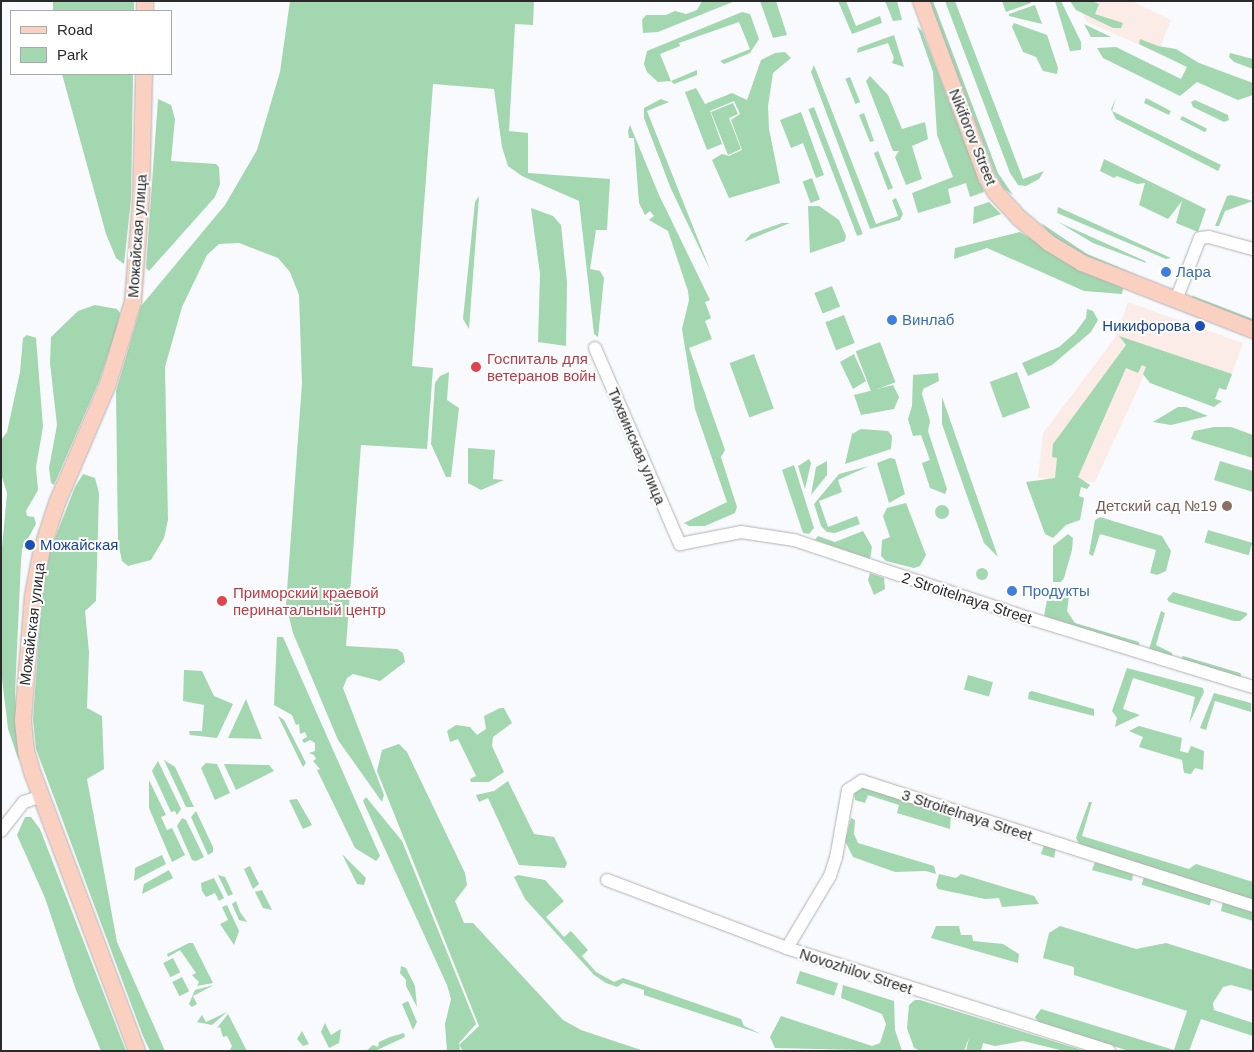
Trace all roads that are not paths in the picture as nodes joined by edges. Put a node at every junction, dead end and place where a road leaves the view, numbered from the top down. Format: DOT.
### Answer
graph roads {
  1 [pos="921,1"];
  2 [pos="144,75"];
  3 [pos="1253,249"];
  4 [pos="1176,300"];
  5 [pos="1253,330"];
  6 [pos="595,348"];
  7 [pos="680,544"];
  8 [pos="1253,687"];
  9 [pos="41,796"];
  10 [pos="1,831"];
  11 [pos="607,880"];
  12 [pos="1253,906"];
  13 [pos="787,948"];
  14 [pos="137,1051"];
  15 [pos="1109,1051"];
  1 -- 4 [label="main road, Nikiforov Street"];
  2 -- 9 [label="main road, Можайская улица"];
  3 -- 4 [label="street"];
  4 -- 5 [label="main road, Nikiforov Street"];
  6 -- 7 [label="street, Тихвинская улица"];
  7 -- 8 [label="street, 2 Stroitelnaya Street"];
  9 -- 10 [label="street"];
  9 -- 14 [label="main road, Можайская улица"];
  11 -- 13 [label="street, Novozhilov Street"];
  12 -- 13 [label="street, 3 Stroitelnaya Street"];
  13 -- 15 [label="street, Novozhilov Street"];
}
